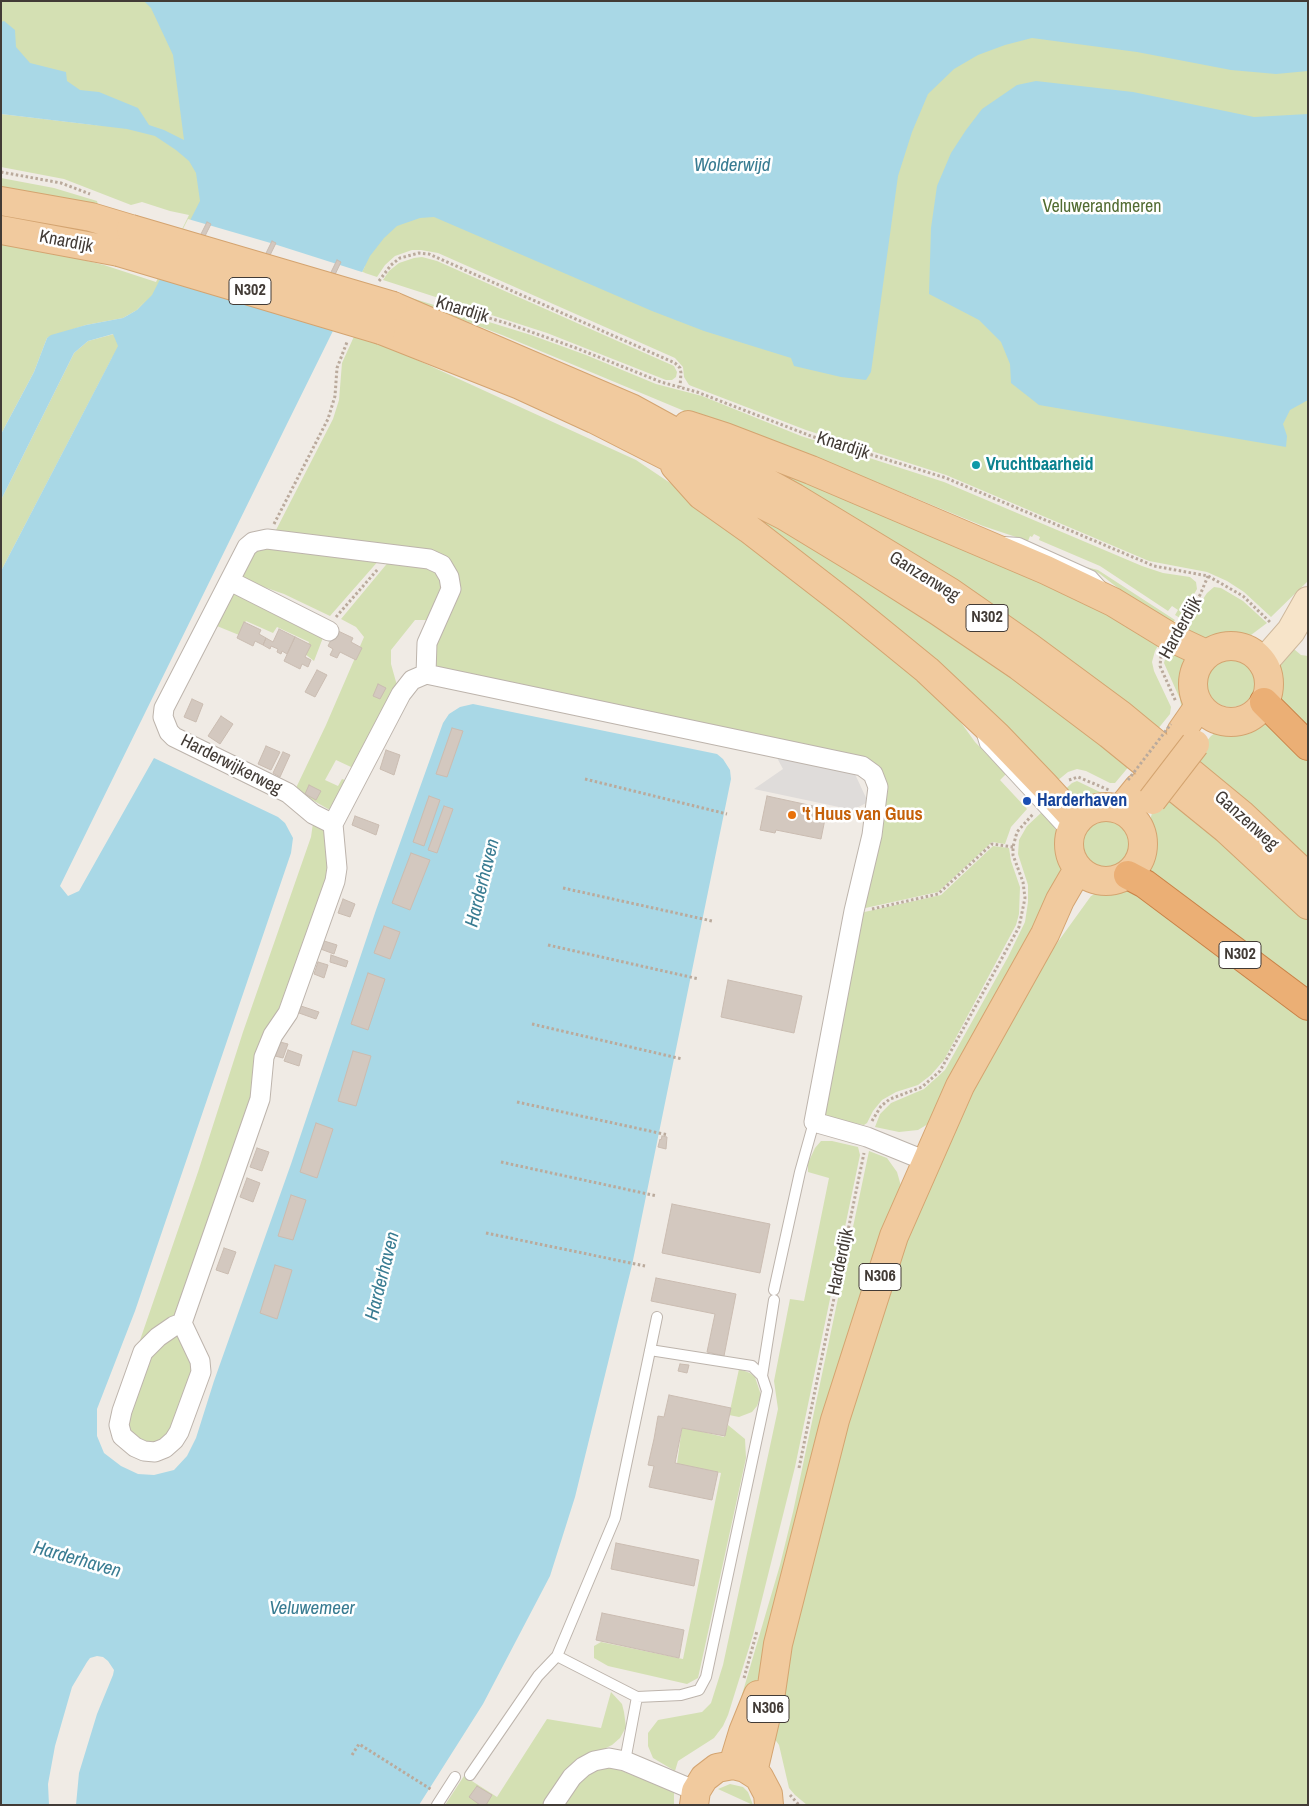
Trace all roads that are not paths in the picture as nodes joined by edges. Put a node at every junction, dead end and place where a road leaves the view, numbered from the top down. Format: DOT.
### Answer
graph roads {
  1 [pos="1,201"];
  2 [pos="1,230"];
  3 [pos="125,240"];
  4 [pos="631,408"];
  5 [pos="664,454"];
  6 [pos="230,581"];
  7 [pos="1307,602"];
  8 [pos="327,630"];
  9 [pos="1206,654"];
  10 [pos="1256,656"];
  11 [pos="426,674"];
  12 [pos="1264,702"];
  13 [pos="1188,721"];
  14 [pos="1308,746"];
  15 [pos="1129,816"];
  16 [pos="332,824"];
  17 [pos="1073,828"];
  18 [pos="1086,874"];
  19 [pos="1128,875"];
  20 [pos="1308,877"];
  21 [pos="1308,905"];
  22 [pos="1308,1006"];
  23 [pos="814,1122"];
  24 [pos="926,1162"];
  25 [pos="657,1317"];
  26 [pos="182,1323"];
  27 [pos="650,1350"];
  28 [pos="762,1376"];
  29 [pos="557,1656"];
  30 [pos="637,1697"];
  31 [pos="625,1761"];
  32 [pos="743,1769"];
  33 [pos="470,1775"];
  34 [pos="455,1777"];
  35 [pos="695,1798"];
  36 [pos="439,1801"];
  37 [pos="553,1805"];
  38 [pos="769,1805"];
  1 -- 3 [label="main road, Knardijk / N302"];
  2 -- 3 [label="main road, Knardijk / N302"];
  3 -- 4 [label="main road, Knardijk / N302, bridge"];
  3 -- 5 [label="main road, Knardijk / N302, bridge"];
  4 -- 9 [label="main road, N302"];
  4 -- 20 [label="main road, Ganzenweg / N302"];
  5 -- 17 [label="main road, N302"];
  5 -- 21 [label="main road, Ganzenweg / N302"];
  6 -- 8 [label="street"];
  6 -- 11 [label="street, Harderwijkerweg"];
  6 -- 16 [label="street, Harderwijkerweg"];
  7 -- 10 [label="main road"];
  7 -- 10 [label="main road"];
  9 -- 10 [label="main road"];
  9 -- 13 [label="main road"];
  10 -- 12 [label="main road"];
  11 -- 16 [label="street"];
  11 -- 23 [label="street"];
  12 -- 13 [label="main road"];
  12 -- 14 [label="highway"];
  13 -- 15 [label="main road, bridge"];
  15 -- 17 [label="main road"];
  15 -- 19 [label="main road"];
  16 -- 26 [label="street"];
  17 -- 18 [label="main road"];
  18 -- 19 [label="main road"];
  18 -- 24 [label="main road, N306"];
  19 -- 22 [label="highway, N302"];
  23 -- 24 [label="street"];
  23 -- 28 [label="lane"];
  24 -- 32 [label="main road, N306"];
  25 -- 27 [label="lane"];
  26 -- 26 [label="street"];
  27 -- 28 [label="lane"];
  27 -- 29 [label="lane"];
  28 -- 30 [label="lane"];
  29 -- 30 [label="lane"];
  29 -- 33 [label="lane"];
  30 -- 31 [label="lane"];
  31 -- 35 [label="street"];
  31 -- 37 [label="street"];
  32 -- 35 [label="main road"];
  32 -- 38 [label="main road"];
  34 -- 36 [label="lane"];
}
